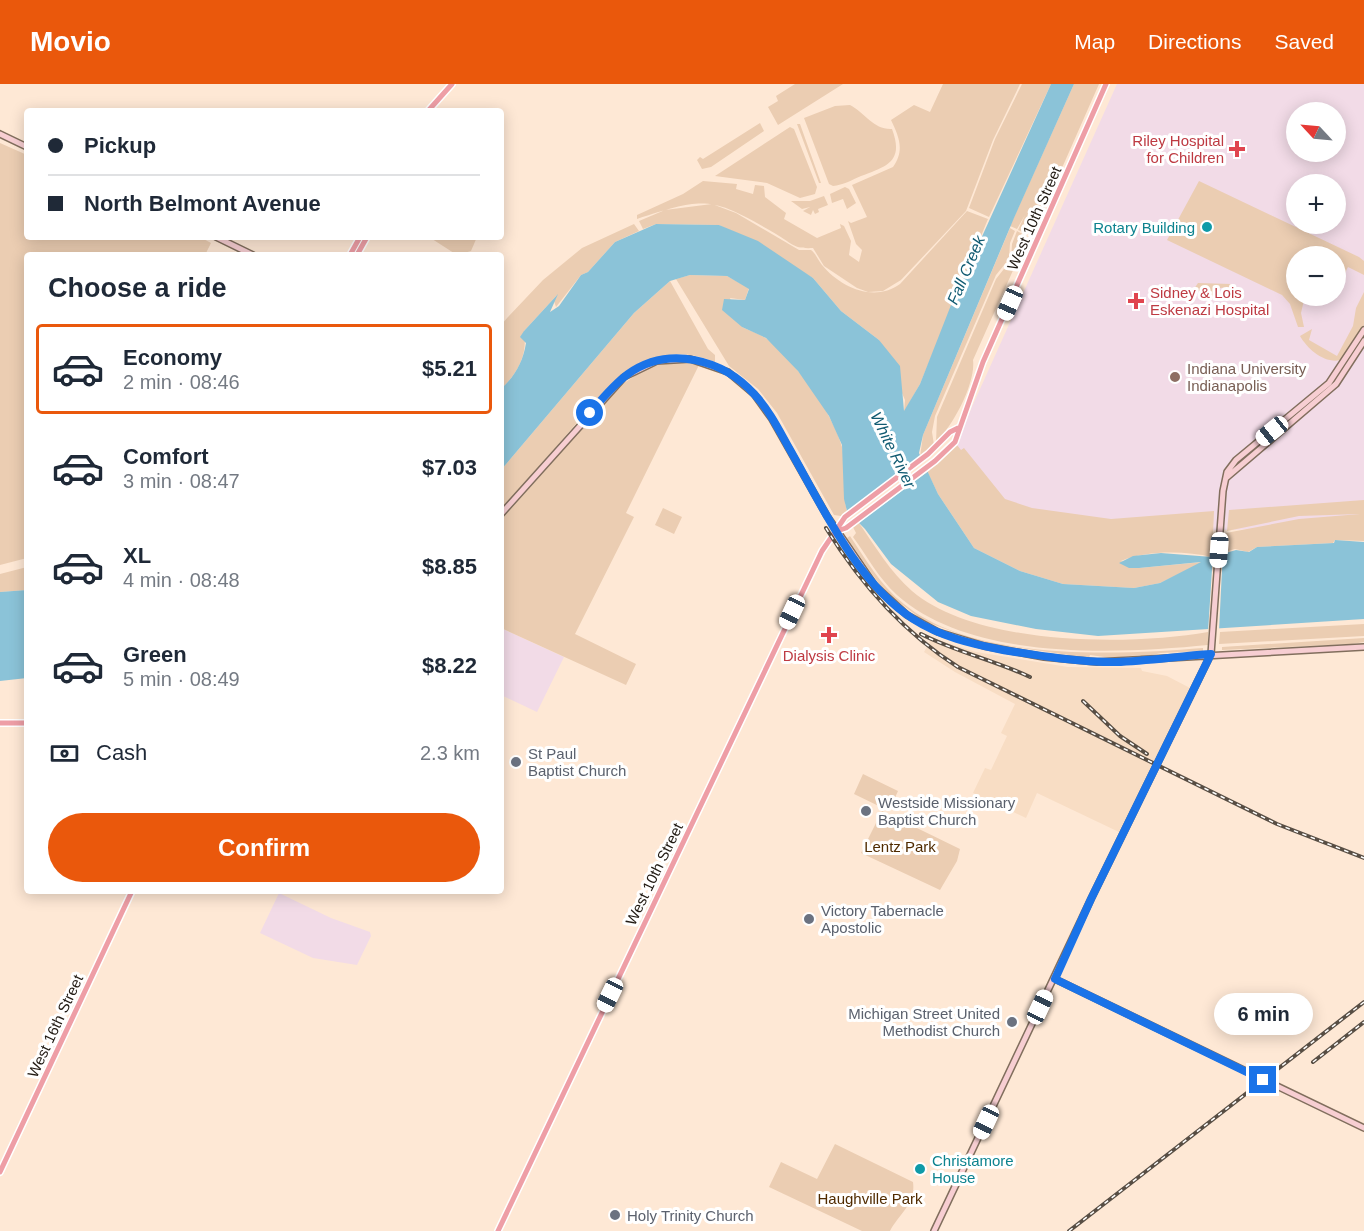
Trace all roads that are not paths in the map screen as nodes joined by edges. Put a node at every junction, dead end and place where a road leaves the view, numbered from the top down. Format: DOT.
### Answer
graph roads {
  1 [pos="452,84"];
  2 [pos="1106,84"];
  3 [pos="431,108"];
  4 [pos="0,134"];
  5 [pos="24,146"];
  6 [pos="222,240"];
  7 [pos="247,252"];
  8 [pos="1364,330"];
  9 [pos="1364,341"];
  10 [pos="958,428"];
  11 [pos="1226,478"];
  12 [pos="504,511"];
  13 [pos="837,531"];
  14 [pos="1364,647"];
  15 [pos="1211,654"];
  16 [pos="0,723"];
  17 [pos="24,723"];
  18 [pos="131,894"];
  19 [pos="1055,979"];
  20 [pos="1364,1128"];
  21 [pos="0,1172"];
  22 [pos="498,1231"];
  23 [pos="934,1231"];
  1 -- 3 [label="main road"];
  2 -- 10 [label="main road, West 10th Street"];
  4 -- 5 [label="main road"];
  6 -- 7 [label="main road"];
  8 -- 11 [label="main road"];
  9 -- 11 [label="main road"];
  10 -- 13 [label="main road, West 10th Street"];
  10 -- 13 [label="main road, West 10th Street"];
  11 -- 15 [label="main road"];
  12 -- 13 [label="main road"];
  13 -- 15 [label="main road"];
  13 -- 22 [label="main road, West 10th Street"];
  14 -- 15 [label="main road"];
  15 -- 19 [label="main road"];
  16 -- 17 [label="main road"];
  18 -- 21 [label="main road, West 16th Street"];
  19 -- 20 [label="main road"];
  19 -- 23 [label="main road"];
}
